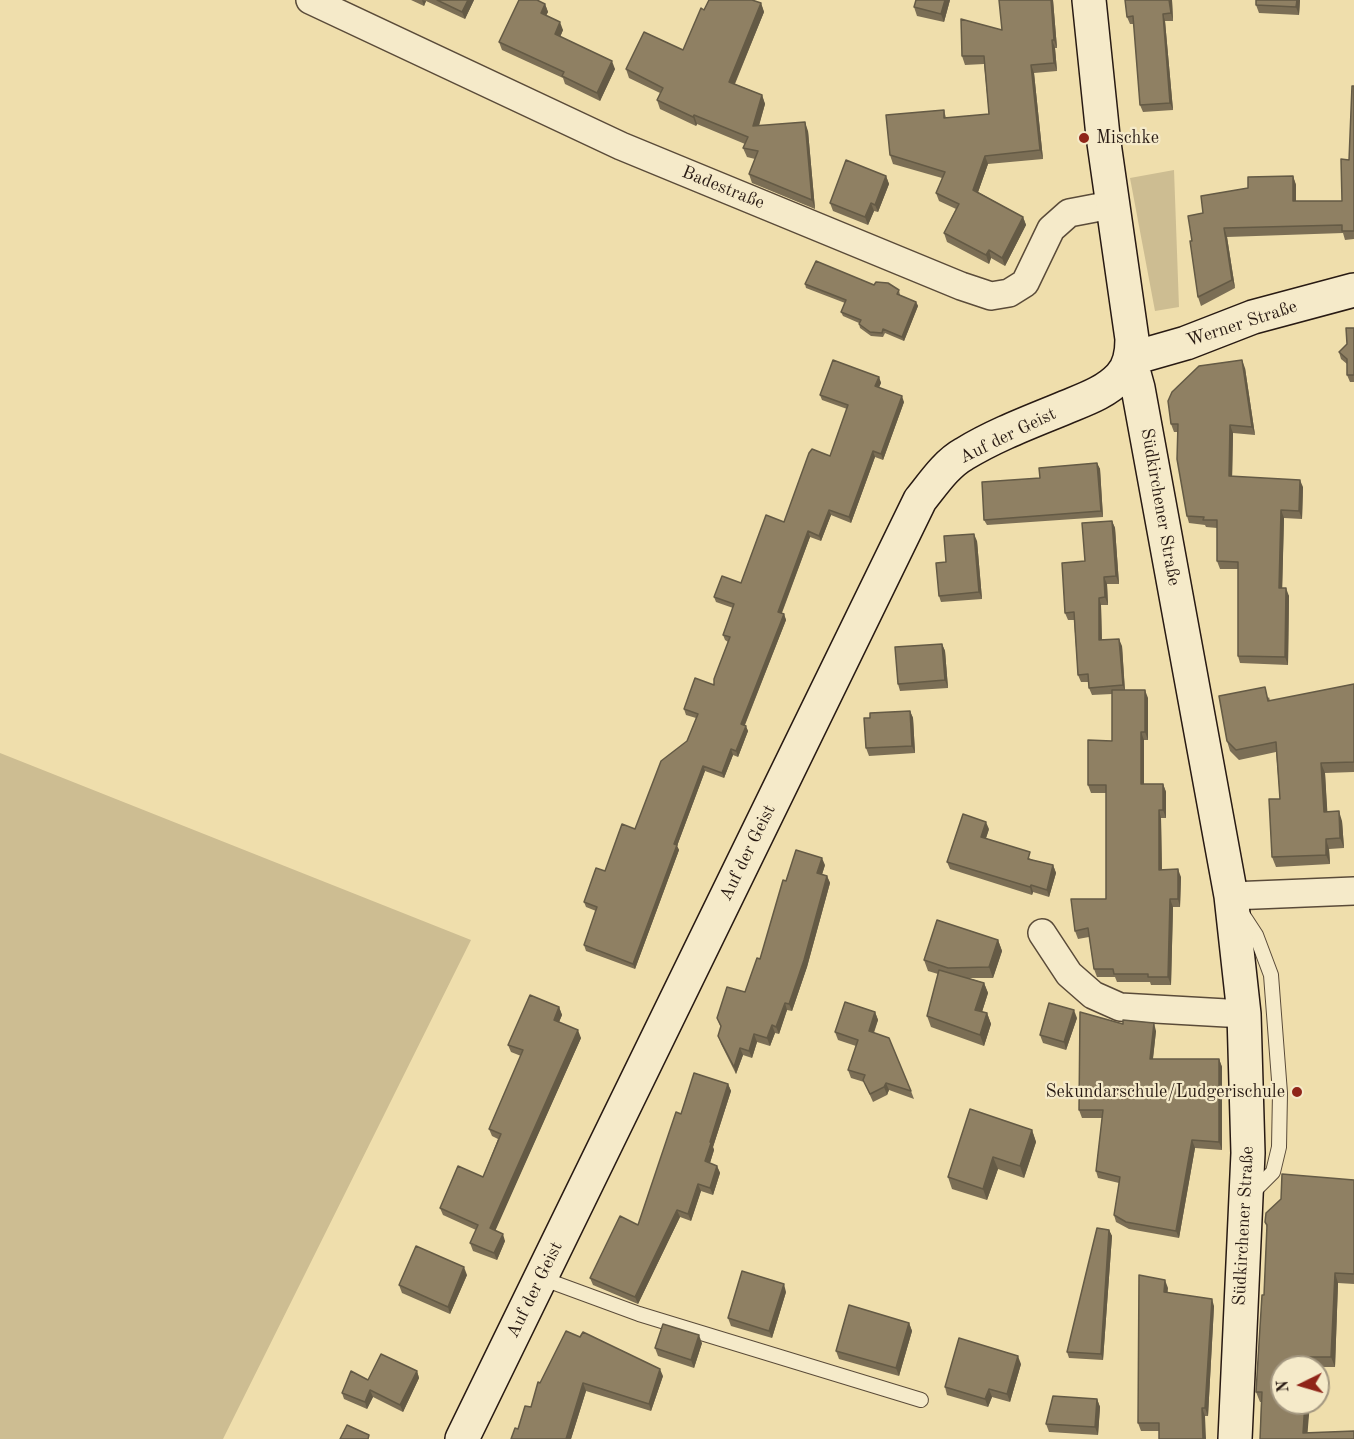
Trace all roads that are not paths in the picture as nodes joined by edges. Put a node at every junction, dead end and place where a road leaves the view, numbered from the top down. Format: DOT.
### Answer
graph roads {
  1 [pos="310,0"];
  2 [pos="1089,0"];
  3 [pos="1111,205"];
  4 [pos="1354,290"];
  5 [pos="1130,359"];
  6 [pos="1354,891"];
  7 [pos="1231,896"];
  8 [pos="1042,933"];
  9 [pos="1245,1014"];
  10 [pos="1246,1200"];
  11 [pos="541,1278"];
  12 [pos="921,1400"];
  13 [pos="462,1439"];
  14 [pos="1235,1439"];
  1 -- 3 [label="street, Badestraße"];
  2 -- 3 [label="street, Südkirchener Straße"];
  3 -- 5 [label="street, Südkirchener Straße"];
  4 -- 5 [label="street, Werner Straße"];
  5 -- 7 [label="street, Südkirchener Straße"];
  5 -- 11 [label="street, Auf der Geist"];
  6 -- 7 [label="street"];
  7 -- 9 [label="street, Südkirchener Straße"];
  7 -- 10 [label="lane"];
  8 -- 9 [label="street"];
  9 -- 10 [label="street, Südkirchener Straße"];
  10 -- 14 [label="street, Südkirchener Straße"];
  11 -- 12 [label="lane"];
  11 -- 13 [label="street, Auf der Geist"];
}
